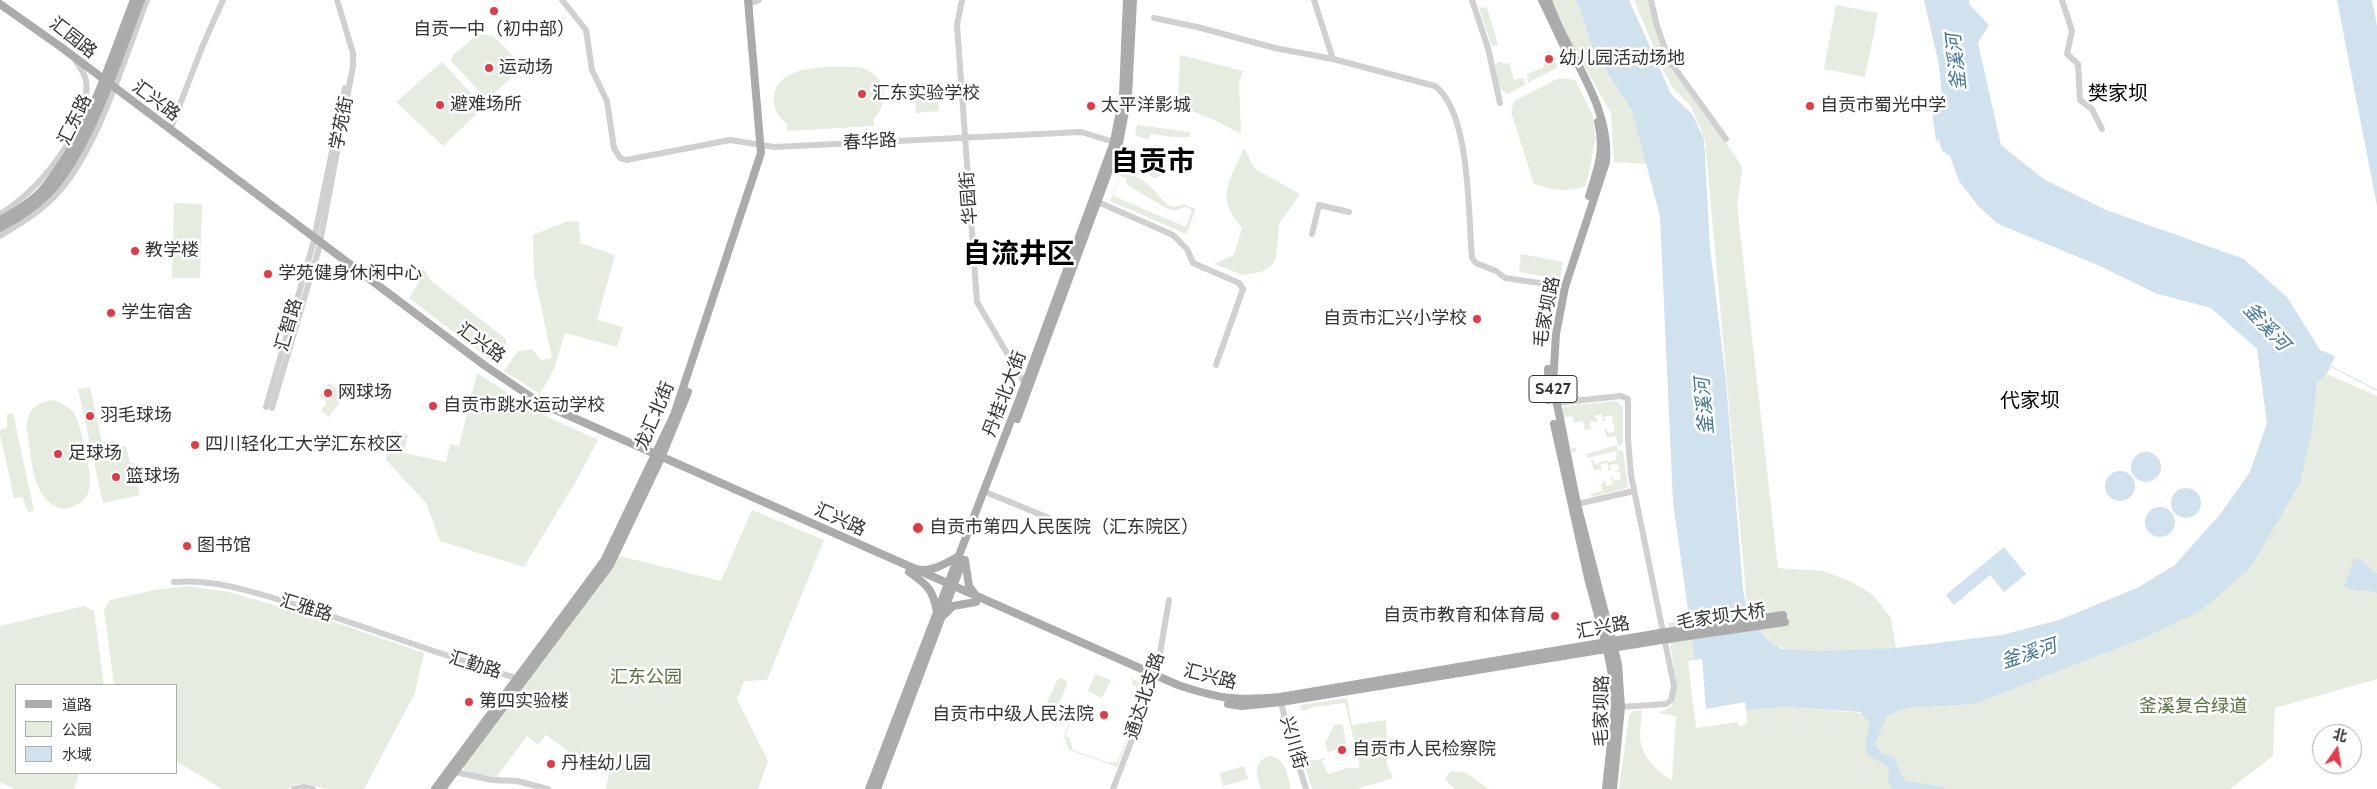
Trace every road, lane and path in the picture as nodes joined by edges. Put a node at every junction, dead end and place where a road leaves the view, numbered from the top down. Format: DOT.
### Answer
graph roads {
  1 [pos="134,0"];
  2 [pos="142,0"];
  3 [pos="148,0"];
  4 [pos="223,0"];
  5 [pos="333,0"];
  6 [pos="337,0"];
  7 [pos="562,0"];
  8 [pos="962,0"];
  9 [pos="1127,0"];
  10 [pos="1133,0"];
  11 [pos="1314,0"];
  12 [pos="1472,0"];
  13 [pos="1542,0"];
  14 [pos="1548,0"];
  15 [pos="1651,0"];
  16 [pos="2062,0"];
  17 [pos="753,2"];
  18 [pos="0,4"];
  19 [pos="1154,18"];
  20 [pos="73,57"];
  21 [pos="1333,59"];
  22 [pos="107,86"];
  23 [pos="1500,103"];
  24 [pos="2102,129"];
  25 [pos="170,130"];
  26 [pos="965,138"];
  27 [pos="1726,139"];
  28 [pos="1114,142"];
  29 [pos="764,146"];
  30 [pos="1098,202"];
  31 [pos="1349,212"];
  32 [pos="0,214"];
  33 [pos="0,220"];
  34 [pos="0,228"];
  35 [pos="1312,234"];
  36 [pos="0,236"];
  37 [pos="317,243"];
  38 [pos="1560,286"];
  39 [pos="1216,365"];
  40 [pos="1025,384"];
  41 [pos="1555,403"];
  42 [pos="269,408"];
  43 [pos="657,458"];
  44 [pos="1634,491"];
  45 [pos="988,494"];
  46 [pos="1577,504"];
  47 [pos="1071,527"];
  48 [pos="962,556"];
  49 [pos="909,570"];
  50 [pos="174,582"];
  51 [pos="950,588"];
  52 [pos="976,600"];
  53 [pos="1170,600"];
  54 [pos="940,614"];
  55 [pos="1784,619"];
  56 [pos="1661,637"];
  57 [pos="1610,645"];
  58 [pos="433,652"];
  59 [pos="516,678"];
  60 [pos="1155,679"];
  61 [pos="1280,700"];
  62 [pos="1621,707"];
  63 [pos="455,772"];
  64 [pos="294,789"];
  65 [pos="313,789"];
  66 [pos="435,789"];
  67 [pos="442,789"];
  68 [pos="548,789"];
  69 [pos="869,789"];
  70 [pos="877,789"];
  71 [pos="1113,789"];
  72 [pos="1306,789"];
  73 [pos="1606,789"];
  74 [pos="1613,789"];
  1 -- 22 [label="main road, 汇东路"];
  2 -- 22 [label="main road, 汇东路"];
  3 -- 22 [label="street"];
  4 -- 25 [label="street"];
  5 -- 37 [label="street, 学苑街"];
  6 -- 37 [label="street, 学苑街"];
  7 -- 29 [label="street, 春华路"];
  8 -- 26 [label="street, 华园街"];
  9 -- 28 [label="main road, 丹桂北大街"];
  10 -- 30 [label="main road, 丹桂北大街"];
  11 -- 21 [label="street"];
  12 -- 23 [label="street"];
  13 -- 38 [label="main road, 毛家坝路 / S427"];
  14 -- 41 [label="main road, 毛家坝路 / S427"];
  15 -- 27 [label="street"];
  16 -- 24 [label="street"];
  17 -- 29 [label="main road, 龙汇北街"];
  18 -- 20 [label="main road, 汇园路"];
  19 -- 21 [label="street"];
  20 -- 22 [label="main road, 汇园路"];
  20 -- 32 [label="street"];
  21 -- 38 [label="street"];
  22 -- 25 [label="main road, 汇兴路"];
  22 -- 33 [label="main road, 汇东路"];
  22 -- 34 [label="main road, 汇东路"];
  22 -- 36 [label="street"];
  22 -- 37 [label="main road"];
  25 -- 37 [label="main road, 汇兴路"];
  26 -- 28 [label="street, 春华路"];
  26 -- 29 [label="street, 春华路"];
  26 -- 40 [label="street, 华园街"];
  28 -- 40 [label="main road, 丹桂北大街"];
  29 -- 43 [label="main road, 龙汇北街"];
  30 -- 39 [label="street"];
  30 -- 45 [label="main road, 丹桂北大街"];
  31 -- 35 [label="street"];
  37 -- 42 [label="street, 汇智路"];
  37 -- 43 [label="main road, 汇兴路"];
  38 -- 57 [label="main road, 毛家坝路 / S427"];
  40 -- 48 [label="main road, 丹桂北大街"];
  41 -- 44 [label="street"];
  41 -- 46 [label="main road, 毛家坝路 / S427"];
  43 -- 49 [label="main road, 汇兴路"];
  43 -- 59 [label="main road, 龙汇北街"];
  43 -- 63 [label="main road, 龙汇北街"];
  44 -- 46 [label="street"];
  44 -- 62 [label="street"];
  45 -- 47 [label="street"];
  45 -- 48 [label="main road, 丹桂北大街"];
  46 -- 57 [label="main road, 毛家坝路 / S427"];
  48 -- 49 [label="main road"];
  48 -- 51 [label="main road, 丹桂北大街"];
  48 -- 52 [label="main road"];
  49 -- 51 [label="main road"];
  49 -- 54 [label="main road"];
  50 -- 58 [label="street, 汇雅路"];
  51 -- 52 [label="main road, 汇兴路"];
  51 -- 54 [label="main road, 丹桂北大街"];
  52 -- 54 [label="main road"];
  52 -- 60 [label="main road, 汇兴路"];
  53 -- 60 [label="street, 通达北支路"];
  54 -- 69 [label="main road, 丹桂北大街"];
  54 -- 70 [label="main road, 丹桂北大街"];
  55 -- 56 [label="main road, 毛家坝大桥, bridge"];
  56 -- 57 [label="main road, 汇兴路"];
  57 -- 61 [label="main road, 汇兴路"];
  57 -- 62 [label="main road, 毛家坝路 / S427"];
  57 -- 73 [label="main road, 毛家坝路 / S427"];
  58 -- 59 [label="street, 汇勤路"];
  59 -- 66 [label="main road, 龙汇北街"];
  60 -- 61 [label="main road, 汇兴路"];
  60 -- 71 [label="street, 通达北支路"];
  61 -- 72 [label="street, 兴川街"];
  62 -- 74 [label="main road, 毛家坝路 / S427"];
  63 -- 67 [label="main road, 龙汇北街"];
  63 -- 68 [label="street"];
  64 -- 65 [label="street"];
}
